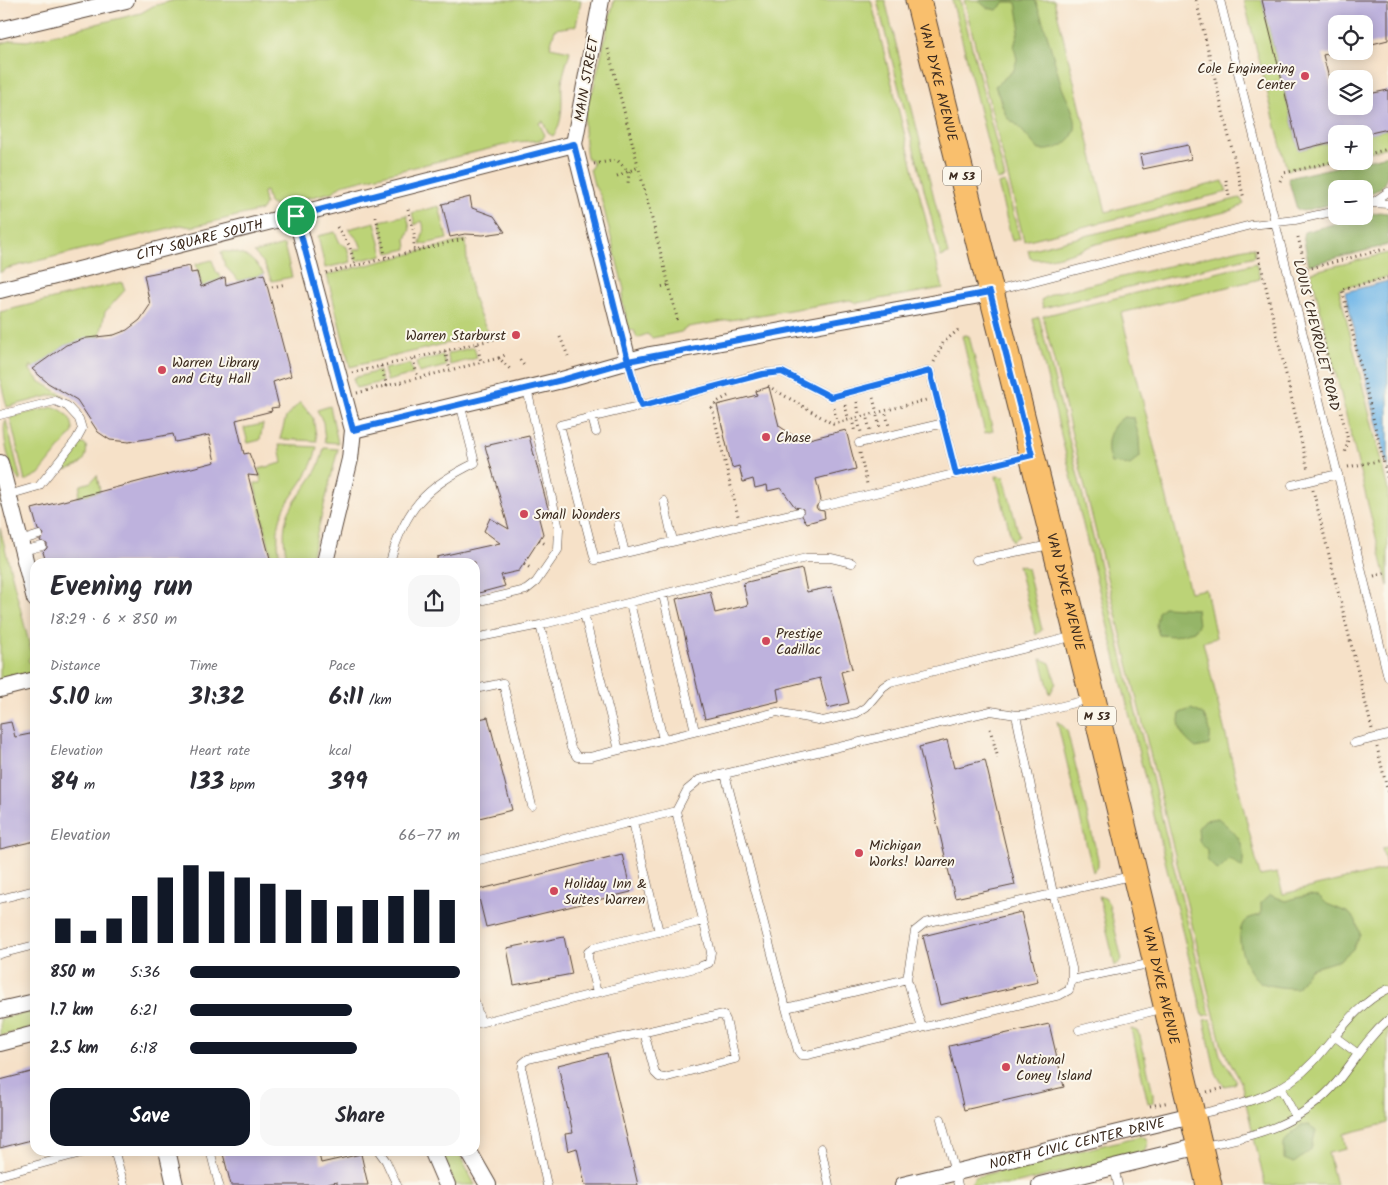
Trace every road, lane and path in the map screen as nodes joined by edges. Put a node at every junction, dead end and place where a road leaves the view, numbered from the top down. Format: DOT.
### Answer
graph roads {
  1 [pos="126,0"];
  2 [pos="601,0"];
  3 [pos="918,0"];
  4 [pos="1196,0"];
  5 [pos="1220,0"];
  6 [pos="0,30"];
  7 [pos="592,42"];
  8 [pos="574,144"];
  9 [pos="1388,149"];
  10 [pos="1373,153"];
  11 [pos="1328,163"];
  12 [pos="591,164"];
  13 [pos="638,167"];
  14 [pos="629,172"];
  15 [pos="617,176"];
  16 [pos="1226,180"];
  17 [pos="1280,181"];
  18 [pos="628,184"];
  19 [pos="1388,192"];
  20 [pos="1230,196"];
  21 [pos="1244,199"];
  22 [pos="1373,201"];
  23 [pos="1373,204"];
  24 [pos="1388,204"];
  25 [pos="408,209"];
  26 [pos="1328,212"];
  27 [pos="296,216"];
  28 [pos="376,217"];
  29 [pos="1276,222"];
  30 [pos="337,227"];
  31 [pos="1298,237"];
  32 [pos="467,238"];
  33 [pos="1388,248"];
  34 [pos="414,251"];
  35 [pos="1258,252"];
  36 [pos="386,258"];
  37 [pos="355,265"];
  38 [pos="1306,269"];
  39 [pos="323,273"];
  40 [pos="1388,278"];
  41 [pos="286,284"];
  42 [pos="668,285"];
  43 [pos="272,287"];
  44 [pos="660,287"];
  45 [pos="0,290"];
  46 [pos="990,292"];
  47 [pos="678,322"];
  48 [pos="958,330"];
  49 [pos="560,337"];
  50 [pos="498,338"];
  51 [pos="477,343"];
  52 [pos="445,351"];
  53 [pos="508,354"];
  54 [pos="937,354"];
  55 [pos="568,356"];
  56 [pos="499,358"];
  57 [pos="413,359"];
  58 [pos="520,360"];
  59 [pos="628,361"];
  60 [pos="481,362"];
  61 [pos="381,366"];
  62 [pos="525,367"];
  63 [pos="450,370"];
  64 [pos="512,371"];
  65 [pos="349,374"];
  66 [pos="418,378"];
  67 [pos="387,386"];
  68 [pos="764,386"];
  69 [pos="527,389"];
  70 [pos="354,394"];
  71 [pos="733,395"];
  72 [pos="873,396"];
  73 [pos="856,400"];
  74 [pos="929,400"];
  75 [pos="460,403"];
  76 [pos="845,404"];
  77 [pos="641,406"];
  78 [pos="833,407"];
  79 [pos="876,409"];
  80 [pos="860,414"];
  81 [pos="886,414"];
  82 [pos="0,415"];
  83 [pos="877,416"];
  84 [pos="848,417"];
  85 [pos="592,418"];
  86 [pos="868,418"];
  87 [pos="836,420"];
  88 [pos="858,421"];
  89 [pos="944,423"];
  90 [pos="889,427"];
  91 [pos="880,428"];
  92 [pos="353,430"];
  93 [pos="871,431"];
  94 [pos="596,432"];
  95 [pos="861,434"];
  96 [pos="860,443"];
  97 [pos="1032,455"];
  98 [pos="1383,460"];
  99 [pos="0,463"];
  100 [pos="862,464"];
  101 [pos="1348,468"];
  102 [pos="956,474"];
  103 [pos="1338,474"];
  104 [pos="1350,476"];
  105 [pos="1310,480"];
  106 [pos="1388,480"];
  107 [pos="1292,485"];
  108 [pos="869,495"];
  109 [pos="8,496"];
  110 [pos="664,501"];
  111 [pos="822,506"];
  112 [pos="799,512"];
  113 [pos="618,525"];
  114 [pos="740,526"];
  115 [pos="39,535"];
  116 [pos="673,541"];
  117 [pos="1054,544"];
  118 [pos="21,546"];
  119 [pos="42,546"];
  120 [pos="625,553"];
  121 [pos="326,558"];
  122 [pos="391,558"];
  123 [pos="976,560"];
  124 [pos="852,563"];
  125 [pos="1372,567"];
  126 [pos="1388,572"];
  127 [pos="1374,576"];
  128 [pos="30,580"];
  129 [pos="1376,585"];
  130 [pos="663,595"];
  131 [pos="480,601"];
  132 [pos="630,603"];
  133 [pos="584,614"];
  134 [pos="540,625"];
  135 [pos="1077,635"];
  136 [pos="480,637"];
  137 [pos="1388,677"];
  138 [pos="30,681"];
  139 [pos="480,688"];
  140 [pos="0,689"];
  141 [pos="1093,699"];
  142 [pos="1016,715"];
  143 [pos="990,729"];
  144 [pos="696,731"];
  145 [pos="1388,735"];
  146 [pos="1374,738"];
  147 [pos="663,739"];
  148 [pos="1354,743"];
  149 [pos="618,750"];
  150 [pos="998,758"];
  151 [pos="725,774"];
  152 [pos="1388,793"];
  153 [pos="532,806"];
  154 [pos="676,811"];
  155 [pos="633,822"];
  156 [pos="480,860"];
  157 [pos="1135,874"];
  158 [pos="30,891"];
  159 [pos="1053,893"];
  160 [pos="0,899"];
  161 [pos="703,921"];
  162 [pos="659,932"];
  163 [pos="30,945"];
  164 [pos="0,954"];
  165 [pos="1156,962"];
  166 [pos="907,979"];
  167 [pos="1072,980"];
  168 [pos="1388,989"];
  169 [pos="596,993"];
  170 [pos="30,1003"];
  171 [pos="786,1008"];
  172 [pos="1167,1008"];
  173 [pos="0,1010"];
  174 [pos="1388,1020"];
  175 [pos="480,1022"];
  176 [pos="922,1028"];
  177 [pos="1079,1030"];
  178 [pos="644,1032"];
  179 [pos="30,1035"];
  180 [pos="1334,1036"];
  181 [pos="0,1043"];
  182 [pos="1358,1054"];
  183 [pos="1281,1089"];
  184 [pos="1192,1115"];
  185 [pos="1296,1117"];
  186 [pos="941,1120"];
  187 [pos="1200,1146"];
  188 [pos="821,1148"];
  189 [pos="70,1156"];
  190 [pos="116,1156"];
  191 [pos="169,1156"];
  192 [pos="212,1156"];
  193 [pos="382,1156"];
  194 [pos="435,1156"];
  195 [pos="471,1156"];
  196 [pos="1114,1167"];
  197 [pos="0,1175"];
  198 [pos="956,1179"];
  199 [pos="124,1185"];
  200 [pos="176,1185"];
  201 [pos="219,1185"];
  202 [pos="397,1185"];
  203 [pos="447,1185"];
  204 [pos="488,1185"];
  205 [pos="547,1185"];
  206 [pos="830,1185"];
  207 [pos="903,1185"];
  208 [pos="1040,1185"];
  209 [pos="1118,1185"];
  210 [pos="1209,1185"];
  1 -- 6 [label="street"];
  2 -- 7 [label="street, MAIN STREET"];
  3 -- 46 [label="main road, VAN DYKE AVENUE / M 53"];
  4 -- 21 [label="path"];
  5 -- 29 [label="lane, LOUIS CHEVROLET ROAD"];
  7 -- 8 [label="street, MAIN STREET"];
  7 -- 13 [label="path"];
  8 -- 27 [label="street, CITY SQUARE SOUTH"];
  8 -- 59 [label="street, MAIN STREET"];
  9 -- 10 [label="path"];
  11 -- 17 [label="path"];
  12 -- 14 [label="path"];
  13 -- 14 [label="path"];
  13 -- 42 [label="path"];
  14 -- 15 [label="path"];
  14 -- 18 [label="path"];
  16 -- 20 [label="path"];
  19 -- 22 [label="lane"];
  23 -- 24 [label="lane"];
  25 -- 34 [label="path"];
  26 -- 29 [label="lane"];
  27 -- 45 [label="street, CITY SQUARE SOUTH"];
  27 -- 92 [label="street"];
  28 -- 36 [label="path"];
  29 -- 46 [label="lane"];
  29 -- 103 [label="lane, LOUIS CHEVROLET ROAD"];
  30 -- 37 [label="path"];
  31 -- 38 [label="path"];
  32 -- 34 [label="path"];
  33 -- 38 [label="path"];
  34 -- 36 [label="path"];
  35 -- 105 [label="path"];
  36 -- 37 [label="path"];
  37 -- 39 [label="path"];
  38 -- 101 [label="path"];
  40 -- 98 [label="path"];
  41 -- 43 [label="path"];
  42 -- 44 [label="path"];
  42 -- 47 [label="path"];
  46 -- 59 [label="street"];
  46 -- 97 [label="main road, VAN DYKE AVENUE / M 53"];
  48 -- 54 [label="path"];
  49 -- 55 [label="path"];
  50 -- 51 [label="path"];
  51 -- 52 [label="path"];
  51 -- 60 [label="path"];
  52 -- 57 [label="path"];
  52 -- 63 [label="path"];
  53 -- 56 [label="path"];
  56 -- 60 [label="path"];
  56 -- 64 [label="path"];
  57 -- 61 [label="path"];
  57 -- 66 [label="path"];
  58 -- 62 [label="path"];
  59 -- 69 [label="street"];
  59 -- 77 [label="lane"];
  60 -- 63 [label="path"];
  61 -- 65 [label="path"];
  61 -- 67 [label="path"];
  63 -- 66 [label="path"];
  66 -- 67 [label="path"];
  67 -- 70 [label="path"];
  68 -- 74 [label="path"];
  69 -- 75 [label="street"];
  69 -- 131 [label="lane"];
  71 -- 114 [label="path"];
  72 -- 79 [label="path"];
  73 -- 80 [label="path"];
  75 -- 92 [label="street"];
  75 -- 122 [label="lane"];
  76 -- 84 [label="path"];
  77 -- 85 [label="lane"];
  77 -- 89 [label="lane"];
  78 -- 87 [label="path"];
  81 -- 90 [label="path"];
  82 -- 109 [label="lane"];
  83 -- 91 [label="path"];
  85 -- 94 [label="lane"];
  85 -- 120 [label="lane"];
  86 -- 93 [label="path"];
  88 -- 95 [label="path"];
  89 -- 96 [label="lane"];
  89 -- 102 [label="lane"];
  92 -- 121 [label="street"];
  97 -- 102 [label="lane"];
  97 -- 117 [label="main road, VAN DYKE AVENUE / M 53"];
  98 -- 101 [label="path"];
  98 -- 106 [label="path"];
  99 -- 109 [label="street"];
  100 -- 108 [label="path"];
  101 -- 104 [label="path"];
  102 -- 108 [label="lane"];
  103 -- 105 [label="lane"];
  103 -- 137 [label="lane, LOUIS CHEVROLET ROAD"];
  105 -- 107 [label="lane"];
  105 -- 146 [label="path"];
  108 -- 111 [label="lane"];
  109 -- 118 [label="street"];
  110 -- 116 [label="lane"];
  112 -- 114 [label="lane"];
  113 -- 120 [label="lane"];
  114 -- 116 [label="lane"];
  115 -- 118 [label="lane"];
  116 -- 120 [label="lane"];
  117 -- 123 [label="lane"];
  117 -- 135 [label="main road, VAN DYKE AVENUE / M 53"];
  118 -- 119 [label="lane"];
  118 -- 128 [label="street"];
  124 -- 130 [label="lane"];
  125 -- 127 [label="path"];
  126 -- 127 [label="path"];
  127 -- 129 [label="path"];
  130 -- 132 [label="lane"];
  130 -- 144 [label="lane"];
  132 -- 133 [label="lane"];
  132 -- 147 [label="lane"];
  133 -- 134 [label="lane"];
  133 -- 149 [label="lane"];
  134 -- 136 [label="lane"];
  134 -- 149 [label="lane"];
  135 -- 141 [label="main road, VAN DYKE AVENUE / M 53"];
  135 -- 144 [label="lane"];
  138 -- 140 [label="street"];
  139 -- 153 [label="lane"];
  141 -- 142 [label="lane"];
  141 -- 157 [label="main road, VAN DYKE AVENUE / M 53"];
  142 -- 151 [label="lane"];
  142 -- 159 [label="lane"];
  143 -- 150 [label="path"];
  144 -- 147 [label="lane"];
  145 -- 146 [label="lane"];
  146 -- 148 [label="lane"];
  146 -- 152 [label="path"];
  147 -- 149 [label="lane"];
  151 -- 154 [label="lane"];
  151 -- 171 [label="lane"];
  154 -- 155 [label="lane"];
  154 -- 161 [label="lane"];
  155 -- 156 [label="lane"];
  155 -- 162 [label="lane"];
  157 -- 159 [label="lane"];
  157 -- 165 [label="main road, VAN DYKE AVENUE / M 53"];
  158 -- 160 [label="lane"];
  159 -- 166 [label="lane"];
  159 -- 167 [label="lane"];
  161 -- 162 [label="lane"];
  161 -- 169 [label="lane"];
  162 -- 169 [label="lane"];
  163 -- 164 [label="lane"];
  165 -- 167 [label="lane"];
  165 -- 172 [label="main road, VAN DYKE AVENUE / M 53"];
  166 -- 171 [label="lane"];
  166 -- 176 [label="lane"];
  167 -- 176 [label="lane"];
  168 -- 180 [label="lane"];
  169 -- 175 [label="lane"];
  170 -- 173 [label="street"];
  171 -- 176 [label="lane"];
  172 -- 177 [label="lane"];
  172 -- 184 [label="main road, VAN DYKE AVENUE / M 53"];
  174 -- 182 [label="lane"];
  178 -- 178 [label="lane"];
  178 -- 205 [label="lane"];
  179 -- 181 [label="street"];
  180 -- 182 [label="lane"];
  180 -- 183 [label="lane"];
  182 -- 185 [label="lane"];
  183 -- 184 [label="lane"];
  183 -- 185 [label="lane"];
  184 -- 187 [label="main road, VAN DYKE AVENUE / M 53"];
  184 -- 198 [label="street, NORTH CIVIC CENTER DRIVE"];
  185 -- 187 [label="lane"];
  186 -- 198 [label="lane"];
  187 -- 196 [label="street"];
  187 -- 210 [label="main road, VAN DYKE AVENUE / M 53"];
  188 -- 206 [label="lane"];
  189 -- 197 [label="lane"];
  190 -- 199 [label="lane"];
  191 -- 200 [label="street"];
  192 -- 201 [label="lane"];
  193 -- 202 [label="lane"];
  194 -- 203 [label="street"];
  195 -- 204 [label="street"];
  196 -- 208 [label="street"];
  196 -- 209 [label="lane"];
  198 -- 207 [label="street, NORTH CIVIC CENTER DRIVE"];
}
